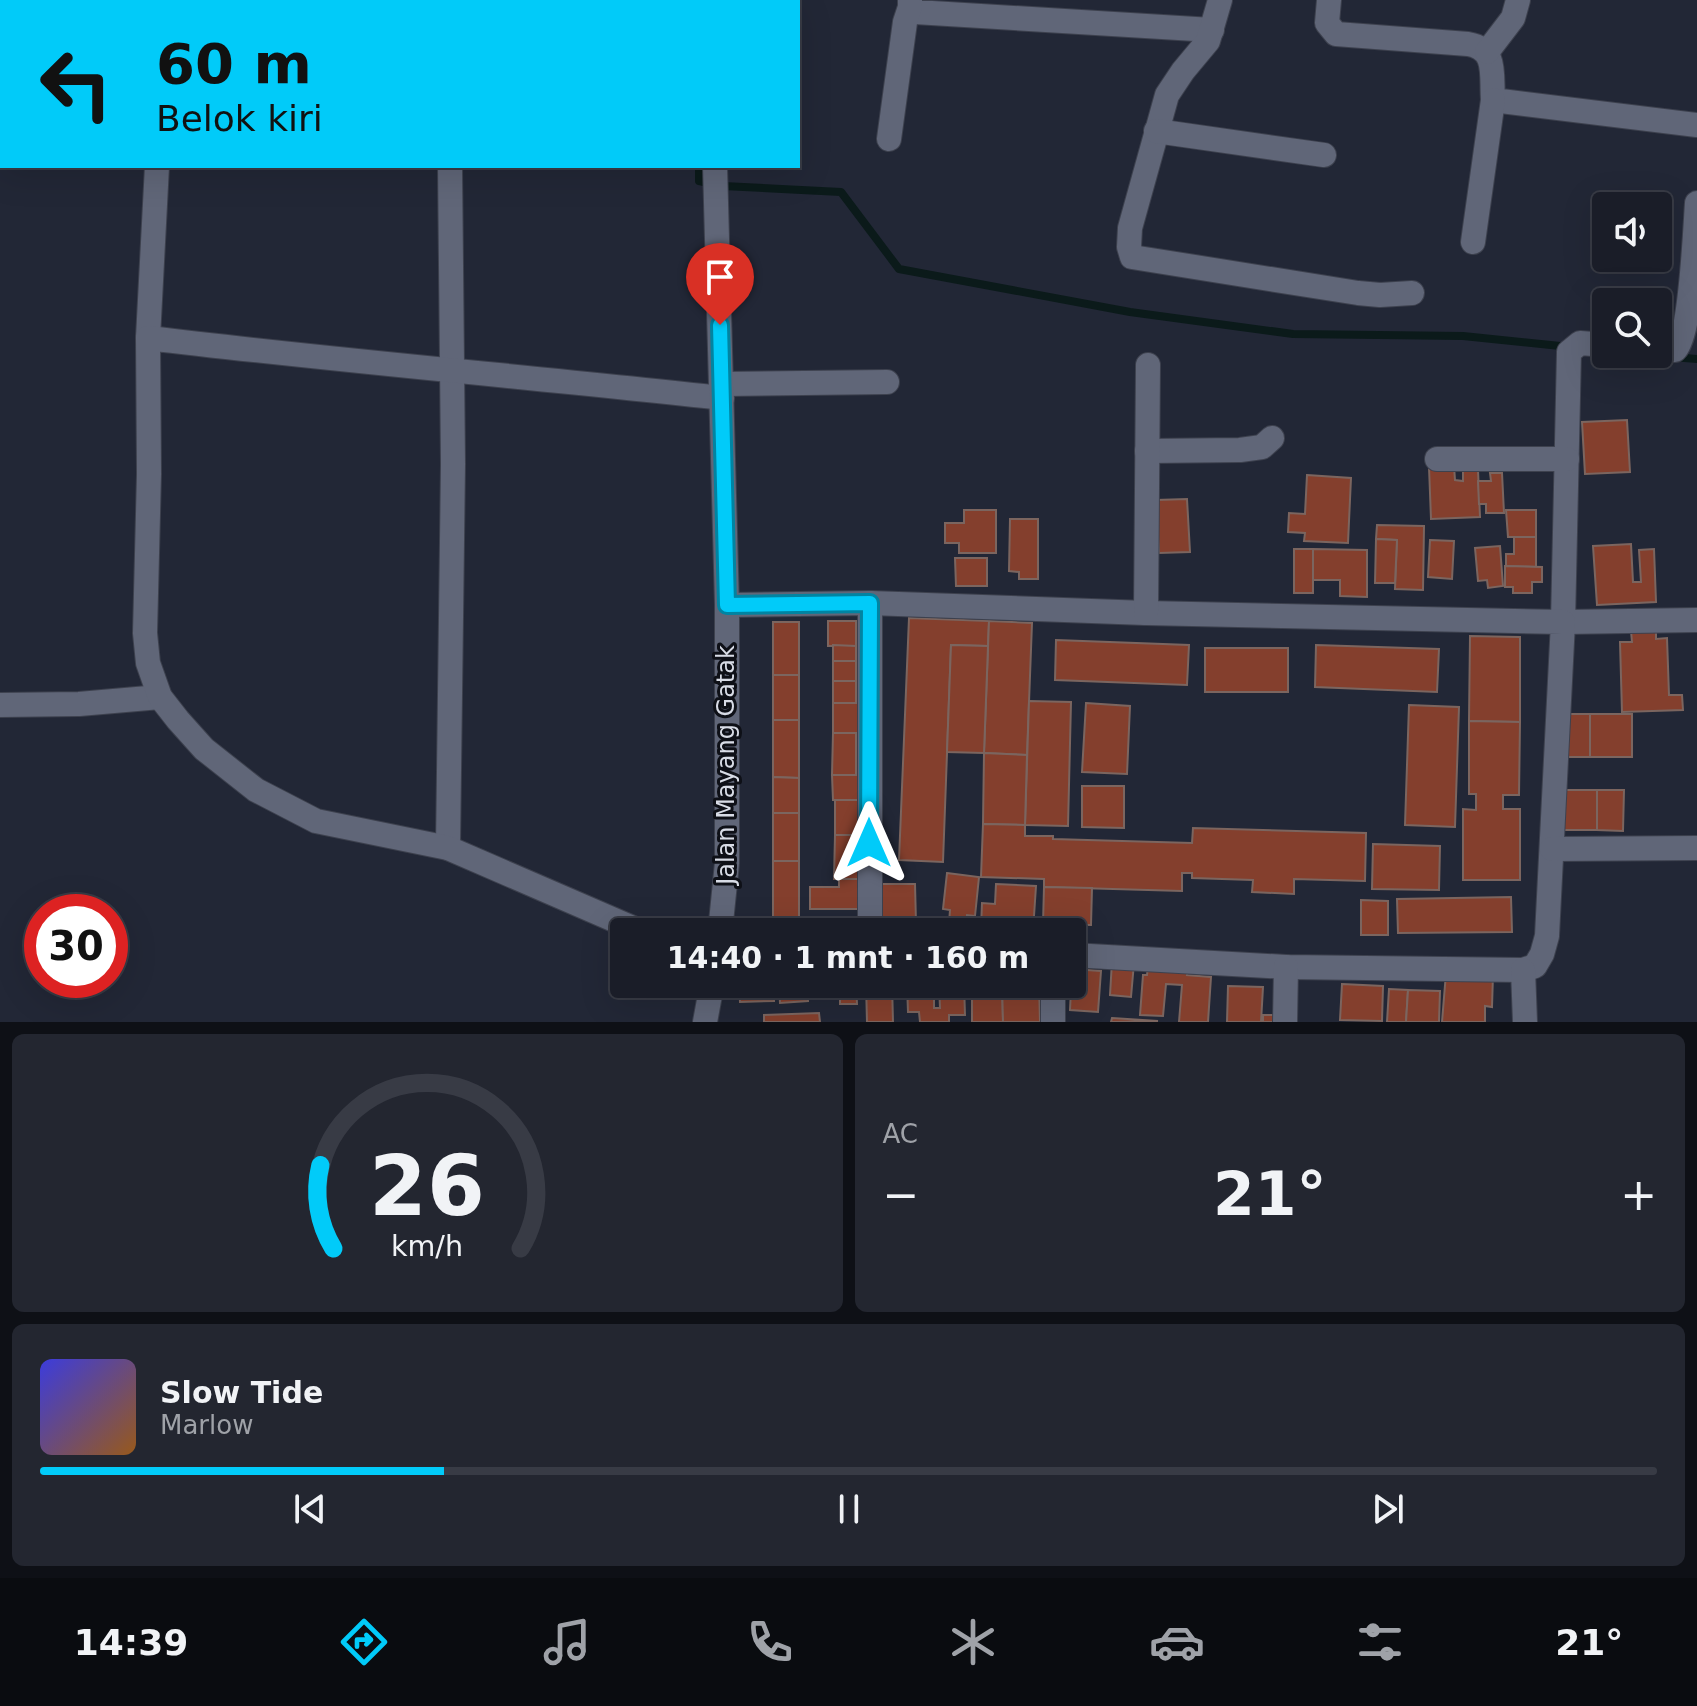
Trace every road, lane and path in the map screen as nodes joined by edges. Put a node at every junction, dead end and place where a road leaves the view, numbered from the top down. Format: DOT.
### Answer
graph roads {
  1 [pos="1220,0"];
  2 [pos="1329,0"];
  3 [pos="1518,0"];
  4 [pos="910,3"];
  5 [pos="1212,30"];
  6 [pos="1487,52"];
  7 [pos="1493,100"];
  8 [pos="1697,125"];
  9 [pos="1156,131"];
  10 [pos="889,139"];
  11 [pos="1324,155"];
  12 [pos="157,168"];
  13 [pos="450,168"];
  14 [pos="715,168"];
  15 [pos="1697,203"];
  16 [pos="1473,242"];
  17 [pos="1412,293"];
  18 [pos="148,338"];
  19 [pos="1592,343"];
  20 [pos="1679,345"];
  21 [pos="1148,365"];
  22 [pos="453,369"];
  23 [pos="887,382"];
  24 [pos="722,391"];
  25 [pos="1272,438"];
  26 [pos="1147,451"];
  27 [pos="1437,459"];
  28 [pos="1567,459"];
  29 [pos="870,603"];
  30 [pos="727,605"];
  31 [pos="1146,613"];
  32 [pos="1697,620"];
  33 [pos="1563,622"];
  34 [pos="160,697"];
  35 [pos="0,705"];
  36 [pos="448,848"];
  37 [pos="1697,848"];
  38 [pos="1552,849"];
  39 [pos="610,918"];
  40 [pos="721,918"];
  41 [pos="870,918"];
  42 [pos="1086,956"];
  43 [pos="1286,967"];
  44 [pos="1523,970"];
  45 [pos="709,998"];
  46 [pos="1053,998"];
  47 [pos="705,1022"];
  48 [pos="1053,1022"];
  49 [pos="1285,1022"];
  50 [pos="1525,1022"];
  1 -- 5 [label="street"];
  2 -- 6 [label="street"];
  3 -- 6 [label="street"];
  4 -- 5 [label="street"];
  4 -- 10 [label="street"];
  5 -- 9 [label="street"];
  6 -- 7 [label="street"];
  7 -- 8 [label="street"];
  7 -- 16 [label="street"];
  9 -- 11 [label="street"];
  9 -- 17 [label="street"];
  12 -- 18 [label="street"];
  13 -- 22 [label="street"];
  14 -- 24 [label="street, Jalan Mayang Gatak"];
  15 -- 20 [label="street"];
  18 -- 22 [label="street"];
  18 -- 34 [label="street"];
  19 -- 28 [label="street"];
  21 -- 26 [label="street"];
  22 -- 24 [label="street"];
  22 -- 36 [label="street"];
  23 -- 24 [label="street"];
  24 -- 30 [label="street, Jalan Mayang Gatak"];
  25 -- 26 [label="street"];
  26 -- 31 [label="street"];
  27 -- 28 [label="street"];
  28 -- 33 [label="street"];
  29 -- 30 [label="street"];
  29 -- 31 [label="street"];
  29 -- 41 [label="street"];
  30 -- 40 [label="street, Jalan Mayang Gatak"];
  31 -- 33 [label="street"];
  32 -- 33 [label="street"];
  33 -- 38 [label="street"];
  34 -- 35 [label="street"];
  34 -- 36 [label="street"];
  36 -- 39 [label="street"];
  37 -- 38 [label="street"];
  38 -- 44 [label="street"];
  42 -- 43 [label="street"];
  43 -- 44 [label="street"];
  43 -- 49 [label="street"];
  44 -- 50 [label="street"];
  45 -- 47 [label="street"];
  46 -- 48 [label="street"];
}
